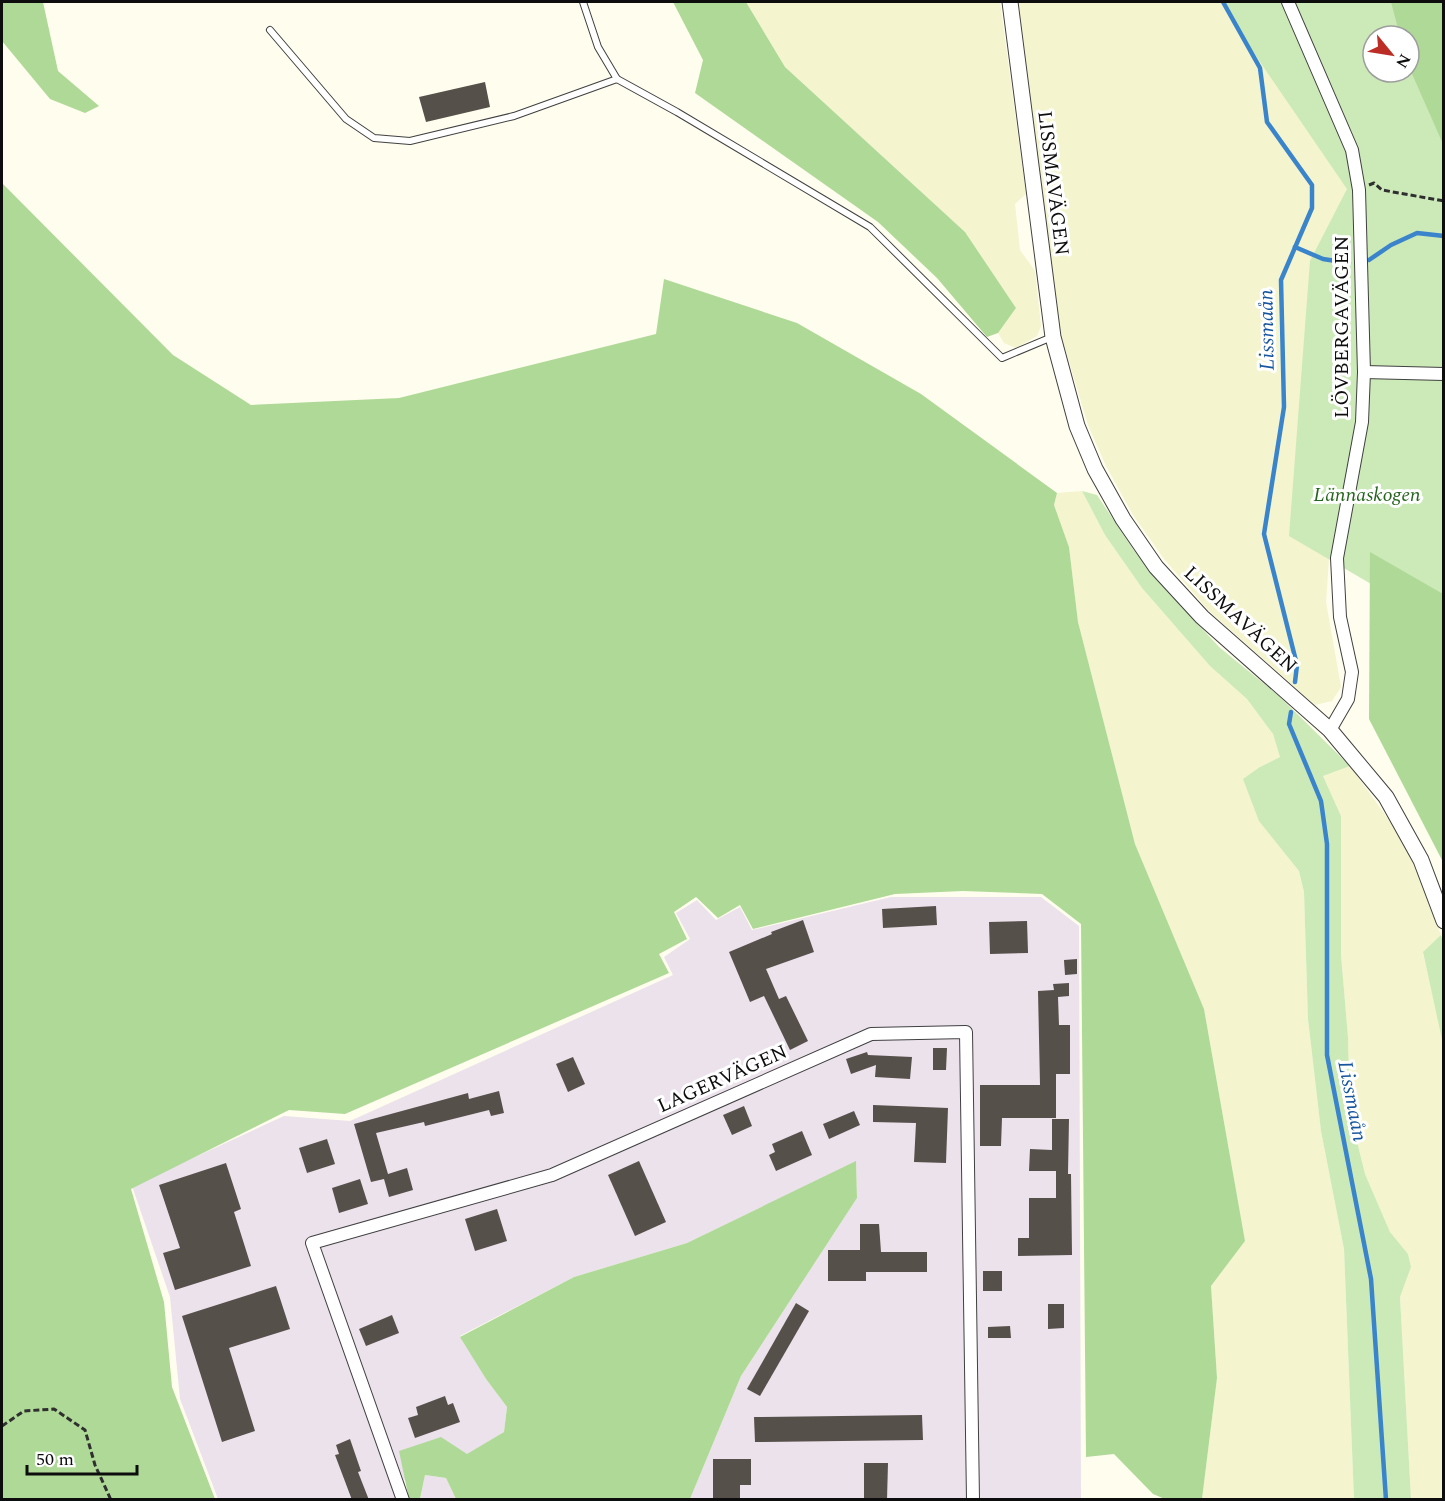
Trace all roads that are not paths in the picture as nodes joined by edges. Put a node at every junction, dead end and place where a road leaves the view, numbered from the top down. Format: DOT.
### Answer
graph roads {
  1 [pos="583,2"];
  2 [pos="1010,2"];
  3 [pos="1288,2"];
  4 [pos="270,30"];
  5 [pos="617,79"];
  6 [pos="1053,337"];
  7 [pos="1364,372"];
  8 [pos="1443,374"];
  9 [pos="1330,730"];
  10 [pos="1443,921"];
  11 [pos="404,1500"];
  12 [pos="973,1500"];
  1 -- 5 [label="lane"];
  2 -- 6 [label="street, LISSMAVÄGEN"];
  3 -- 7 [label="street, LÖVBERGAVÄGEN"];
  4 -- 5 [label="lane"];
  5 -- 6 [label="lane"];
  6 -- 9 [label="street, LISSMAVÄGEN"];
  7 -- 8 [label="street"];
  7 -- 9 [label="street, LÖVBERGAVÄGEN"];
  9 -- 10 [label="street, LISSMAVÄGEN"];
  11 -- 12 [label="street, LAGERVÄGEN"];
}
